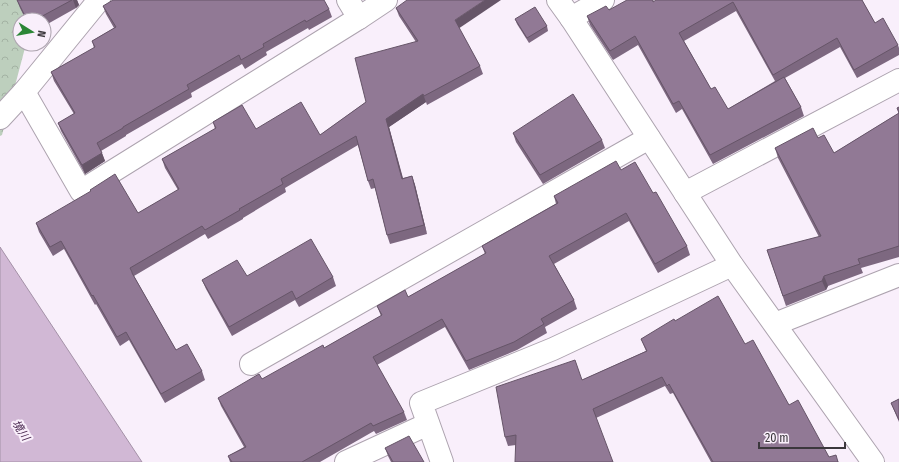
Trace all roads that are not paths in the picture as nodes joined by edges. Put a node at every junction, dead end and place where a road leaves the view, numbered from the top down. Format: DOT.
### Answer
graph roads {
  1 [pos="99,0"];
  2 [pos="348,0"];
  3 [pos="386,0"];
  4 [pos="558,0"];
  5 [pos="604,0"];
  6 [pos="360,18"];
  7 [pos="571,18"];
  8 [pos="899,80"];
  9 [pos="24,92"];
  10 [pos="0,118"];
  11 [pos="649,138"];
  12 [pos="685,193"];
  13 [pos="732,265"];
  14 [pos="899,275"];
  15 [pos="775,324"];
  16 [pos="252,364"];
  17 [pos="428,424"];
  18 [pos="346,462"];
  19 [pos="442,462"];
  20 [pos="873,462"];
  1 -- 9 [label="street"];
  2 -- 6 [label="street"];
  3 -- 6 [label="street"];
  4 -- 7 [label="street"];
  5 -- 7 [label="street"];
  6 -- 9 [label="street"];
  7 -- 11 [label="street"];
  8 -- 12 [label="street"];
  9 -- 10 [label="street"];
  11 -- 12 [label="street"];
  11 -- 16 [label="street"];
  12 -- 13 [label="street"];
  13 -- 15 [label="street"];
  13 -- 17 [label="street"];
  14 -- 15 [label="street"];
  15 -- 20 [label="street"];
  17 -- 18 [label="street"];
  17 -- 19 [label="street"];
}
